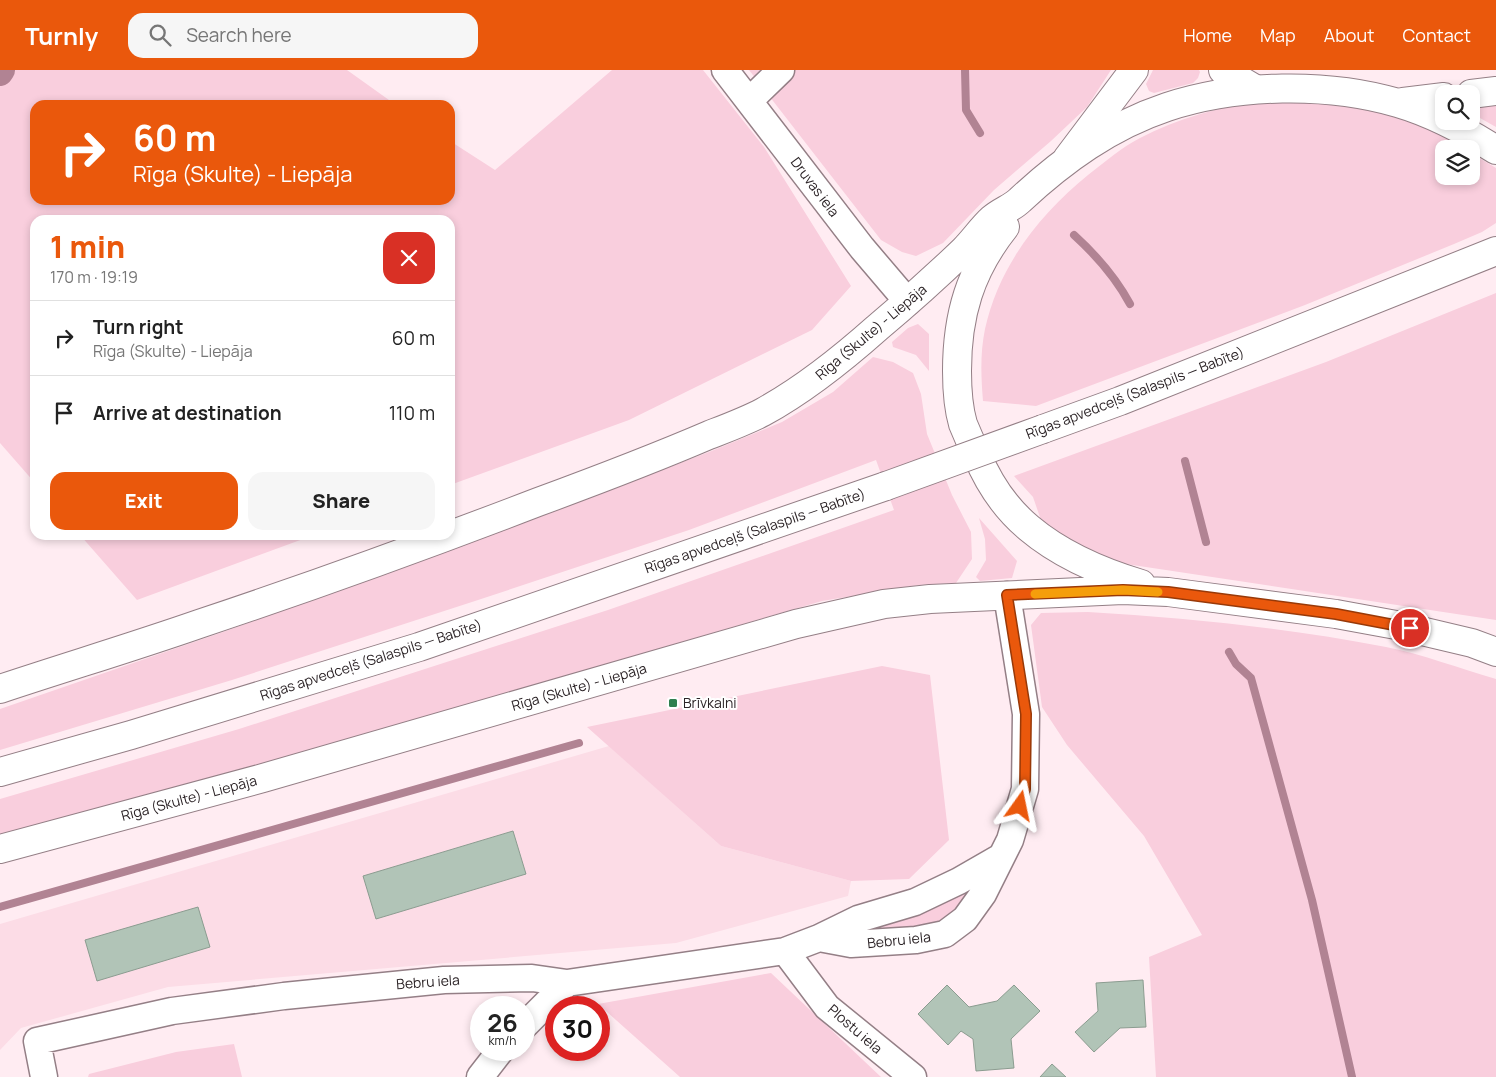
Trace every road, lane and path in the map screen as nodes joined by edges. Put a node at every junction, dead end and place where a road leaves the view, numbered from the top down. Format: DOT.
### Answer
graph roads {
  1 [pos="725,70"];
  2 [pos="781,70"];
  3 [pos="1134,70"];
  4 [pos="1223,70"];
  5 [pos="1254,89"];
  6 [pos="1496,91"];
  7 [pos="1480,93"];
  8 [pos="1435,99"];
  9 [pos="749,101"];
  10 [pos="1399,103"];
  11 [pos="1496,150"];
  12 [pos="1065,161"];
  13 [pos="1017,203"];
  14 [pos="1496,251"];
  15 [pos="908,302"];
  16 [pos="455,533"];
  17 [pos="436,540"];
  18 [pos="1168,592"];
  19 [pos="1007,595"];
  20 [pos="1496,652"];
  21 [pos="0,689"];
  22 [pos="0,772"];
  23 [pos="0,849"];
  24 [pos="999,858"];
  25 [pos="819,938"];
  26 [pos="785,951"];
  27 [pos="567,983"];
  28 [pos="535,1015"];
  29 [pos="492,1061"];
  30 [pos="44,1077"];
  31 [pos="480,1077"];
  32 [pos="913,1077"];
  1 -- 9 [label="street, Druvas iela"];
  2 -- 9 [label="street"];
  3 -- 12 [label="main road"];
  4 -- 5 [label="main road"];
  5 -- 10 [label="main road, Rīga (Skulte) - Liepāja"];
  5 -- 12 [label="main road, Rīga (Skulte) - Liepāja"];
  6 -- 7 [label="main road"];
  8 -- 10 [label="main road"];
  9 -- 15 [label="street, Druvas iela"];
  10 -- 11 [label="main road, Rīga (Skulte) - Liepāja"];
  12 -- 13 [label="main road, Rīga (Skulte) - Liepāja"];
  13 -- 15 [label="main road, Rīga (Skulte) - Liepāja"];
  13 -- 18 [label="main road, Rīga (Skulte) - Liepāja"];
  14 -- 22 [label="main road, Rīgas apvedceļš (Salaspils — Babīte), bridge"];
  15 -- 16 [label="main road, Rīga (Skulte) - Liepāja"];
  17 -- 21 [label="main road, Rīga (Skulte) - Liepāja"];
  18 -- 19 [label="main road, Rīga (Skulte) - Liepāja"];
  18 -- 20 [label="main road, Rīga (Skulte) - Liepāja"];
  19 -- 23 [label="main road, Rīga (Skulte) - Liepāja"];
  19 -- 24 [label="street, Bebru iela"];
  24 -- 25 [label="street, Bebru iela"];
  24 -- 25 [label="street, Bebru iela"];
  25 -- 26 [label="street, Bebru iela"];
  26 -- 27 [label="street, Bebru iela"];
  26 -- 32 [label="street, Plostu iela"];
  27 -- 28 [label="street"];
  27 -- 30 [label="street, Bebru iela"];
  29 -- 31 [label="street"];
}
